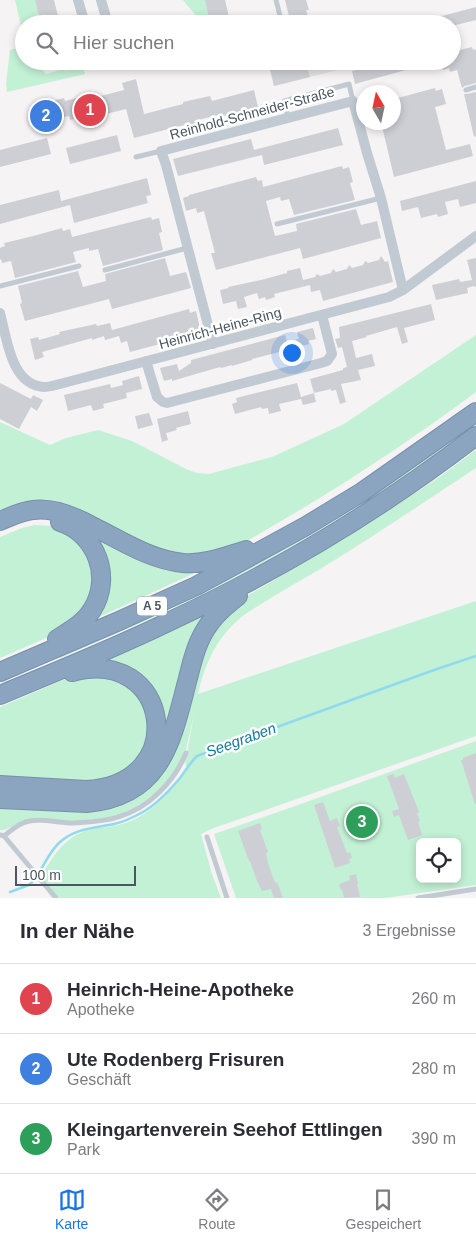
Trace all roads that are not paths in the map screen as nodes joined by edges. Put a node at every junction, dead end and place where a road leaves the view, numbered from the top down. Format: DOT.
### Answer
graph roads {
  1 [pos="78,0"];
  2 [pos="101,0"];
  3 [pos="276,0"];
  4 [pos="82,15"];
  5 [pos="105,15"];
  6 [pos="280,15"];
  7 [pos="476,88"];
  8 [pos="466,90"];
  9 [pos="353,101"];
  10 [pos="288,117"];
  11 [pos="161,151"];
  12 [pos="136,157"];
  13 [pos="381,198"];
  14 [pos="277,224"];
  15 [pos="476,236"];
  16 [pos="187,248"];
  17 [pos="78,266"];
  18 [pos="105,270"];
  19 [pos="0,286"];
  20 [pos="403,290"];
  21 [pos="0,314"];
  22 [pos="322,315"];
  23 [pos="213,344"];
  24 [pos="5,351"];
  25 [pos="146,361"];
  26 [pos="476,412"];
  27 [pos="476,436"];
  28 [pos="0,521"];
  29 [pos="0,531"];
  30 [pos="287,536"];
  31 [pos="281,565"];
  32 [pos="6,669"];
  33 [pos="24,685"];
  34 [pos="0,695"];
  35 [pos="186,753"];
  36 [pos="0,785"];
  37 [pos="0,799"];
  38 [pos="2,835"];
  39 [pos="207,837"];
  40 [pos="476,889"];
  41 [pos="56,898"];
  42 [pos="227,898"];
  43 [pos="418,898"];
  1 -- 4 [label="street"];
  2 -- 5 [label="street"];
  3 -- 6 [label="lane"];
  7 -- 8 [label="lane"];
  9 -- 10 [label="street, Reinhold-Schneider-Straße"];
  9 -- 10 [label="lane"];
  9 -- 13 [label="street, Reinhold-Schneider-Straße"];
  10 -- 11 [label="street, Reinhold-Schneider-Straße"];
  11 -- 12 [label="lane"];
  11 -- 16 [label="street, Reinhold-Schneider-Straße"];
  13 -- 14 [label="lane"];
  13 -- 20 [label="street, Reinhold-Schneider-Straße"];
  15 -- 20 [label="street, Heinrich-Heine-Ring"];
  16 -- 18 [label="lane"];
  16 -- 23 [label="street, Reinhold-Schneider-Straße"];
  17 -- 19 [label="lane"];
  20 -- 22 [label="street, Heinrich-Heine-Ring"];
  21 -- 24 [label="street, Heinrich-Heine-Ring"];
  22 -- 23 [label="street, Heinrich-Heine-Ring"];
  22 -- 25 [label="street"];
  23 -- 25 [label="street, Heinrich-Heine-Ring"];
  24 -- 25 [label="street, Heinrich-Heine-Ring"];
  26 -- 30 [label="highway, A 5"];
  27 -- 31 [label="highway, A 5"];
  28 -- 30 [label="highway"];
  29 -- 32 [label="highway"];
  30 -- 32 [label="highway, A 5"];
  31 -- 33 [label="highway, A 5"];
  31 -- 37 [label="highway"];
  33 -- 34 [label="highway, A 5"];
  33 -- 36 [label="highway"];
  35 -- 38 [label="lane"];
  38 -- 41 [label="lane"];
  39 -- 42 [label="lane"];
  40 -- 43 [label="lane"];
}
